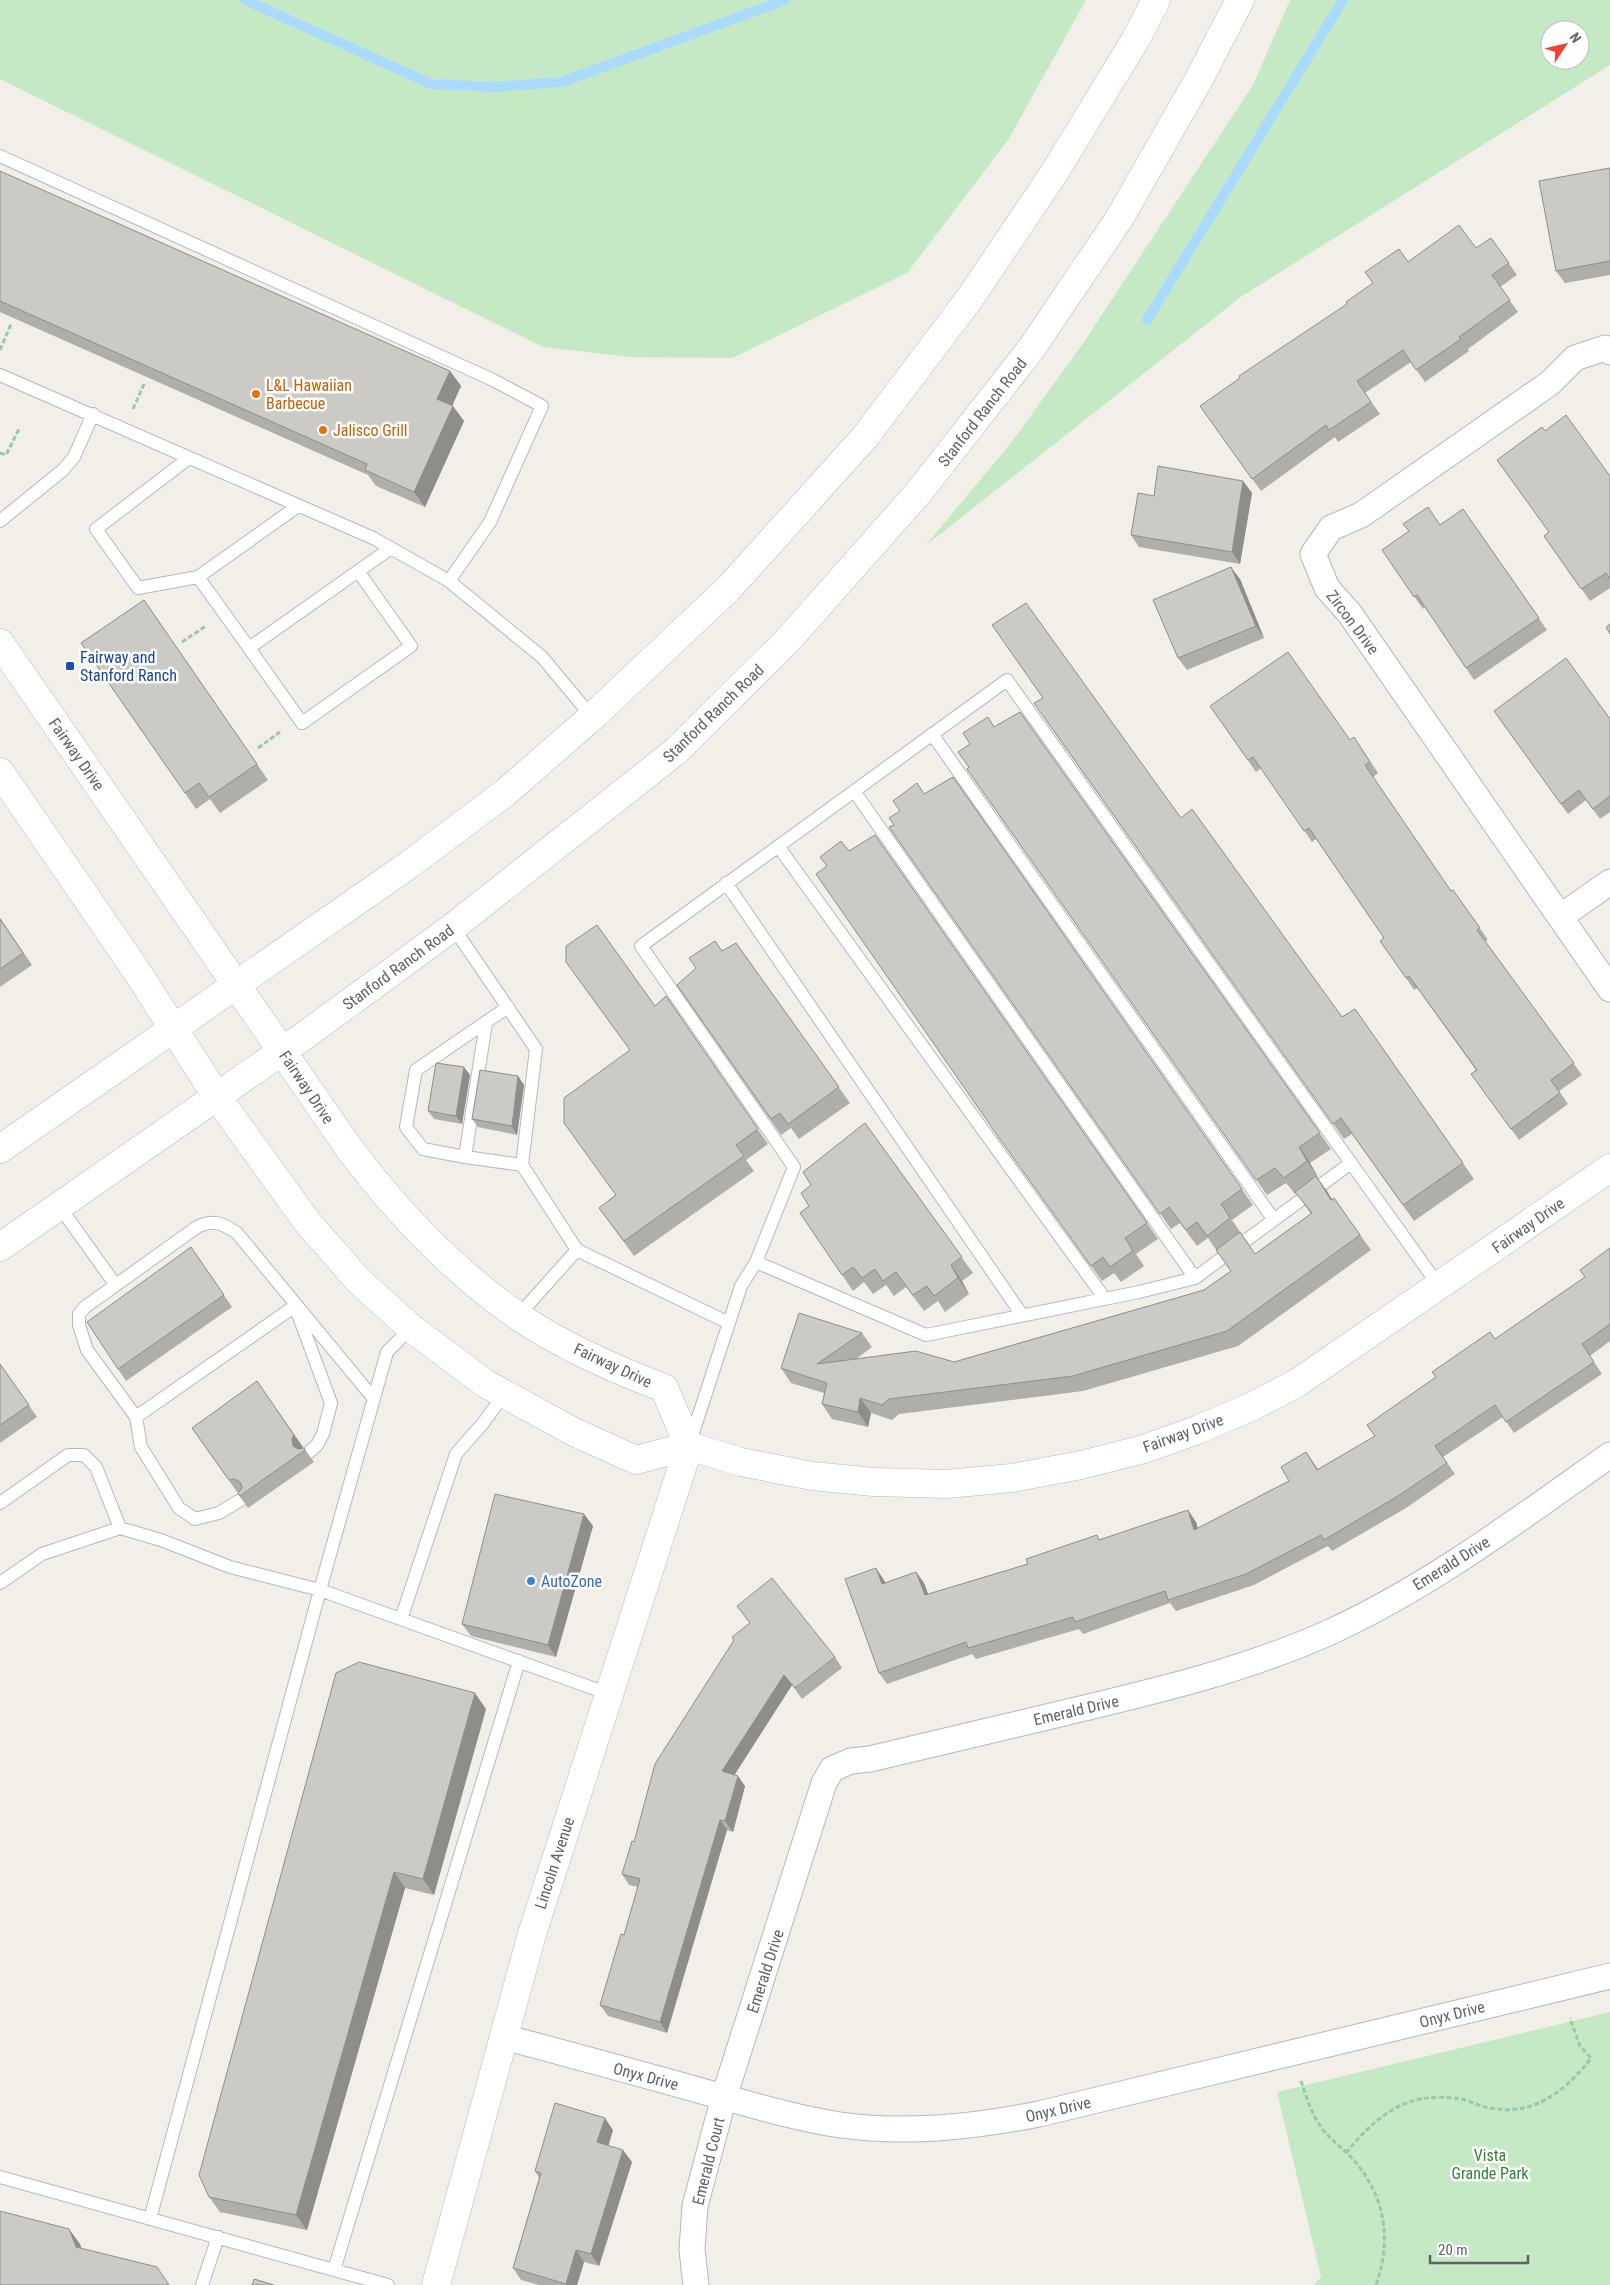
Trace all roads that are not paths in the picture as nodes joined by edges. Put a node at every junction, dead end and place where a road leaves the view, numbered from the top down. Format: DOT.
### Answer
graph roads {
  1 [pos="1156,0"];
  2 [pos="1240,0"];
  3 [pos="0,156"];
  4 [pos="1610,352"];
  5 [pos="0,375"];
  6 [pos="93,414"];
  7 [pos="189,458"];
  8 [pos="298,506"];
  9 [pos="0,521"];
  10 [pos="391,548"];
  11 [pos="358,571"];
  12 [pos="198,577"];
  13 [pos="449,581"];
  14 [pos="0,643"];
  15 [pos="249,648"];
  16 [pos="592,717"];
  17 [pos="932,734"];
  18 [pos="0,772"];
  19 [pos="854,791"];
  20 [pos="778,846"];
  21 [pos="1610,882"];
  22 [pos="726,883"];
  23 [pos="1560,917"];
  24 [pos="453,927"];
  25 [pos="237,985"];
  26 [pos="1610,989"];
  27 [pos="508,1007"];
  28 [pos="486,1023"];
  29 [pos="173,1028"];
  30 [pos="282,1051"];
  31 [pos="216,1098"];
  32 [pos="0,1149"];
  33 [pos="464,1157"];
  34 [pos="1350,1163"];
  35 [pos="522,1165"];
  36 [pos="1610,1168"];
  37 [pos="59,1206"];
  38 [pos="1274,1220"];
  39 [pos="0,1247"];
  40 [pos="577,1250"];
  41 [pos="756,1262"];
  42 [pos="1195,1278"];
  43 [pos="115,1284"];
  44 [pos="1439,1286"];
  45 [pos="1105,1299"];
  46 [pos="295,1306"];
  47 [pos="1022,1315"];
  48 [pos="518,1316"];
  49 [pos="729,1323"];
  50 [pos="411,1328"];
  51 [pos="504,1394"];
  52 [pos="374,1400"];
  53 [pos="136,1417"];
  54 [pos="689,1446"];
  55 [pos="308,1453"];
  56 [pos="1610,1455"];
  57 [pos="242,1499"];
  58 [pos="0,1503"];
  59 [pos="120,1528"];
  60 [pos="0,1583"];
  61 [pos="320,1590"];
  62 [pos="401,1619"];
  63 [pos="519,1661"];
  64 [pos="609,1694"];
  65 [pos="1610,1976"];
  66 [pos="504,2037"];
  67 [pos="724,2097"];
  68 [pos="0,2177"];
  69 [pos="150,2218"];
  70 [pos="218,2237"];
  71 [pos="334,2270"];
  72 [pos="202,2285"];
  73 [pos="388,2285"];
  74 [pos="436,2285"];
  75 [pos="696,2285"];
  1 -- 16 [label="main road"];
  2 -- 24 [label="main road, Stanford Ranch Road"];
  3 -- 13 [label="lane"];
  4 -- 23 [label="street, Zircon Drive"];
  5 -- 6 [label="lane"];
  6 -- 7 [label="lane"];
  6 -- 9 [label="lane"];
  7 -- 8 [label="lane"];
  7 -- 12 [label="lane"];
  8 -- 10 [label="lane"];
  8 -- 12 [label="lane"];
  10 -- 11 [label="lane"];
  10 -- 13 [label="lane"];
  11 -- 15 [label="lane"];
  11 -- 15 [label="lane"];
  12 -- 15 [label="lane"];
  13 -- 16 [label="lane"];
  14 -- 25 [label="main road, Fairway Drive"];
  16 -- 25 [label="main road"];
  17 -- 19 [label="lane"];
  17 -- 34 [label="lane"];
  17 -- 38 [label="lane"];
  18 -- 29 [label="main road"];
  19 -- 20 [label="lane"];
  19 -- 42 [label="lane"];
  20 -- 22 [label="lane"];
  20 -- 45 [label="lane"];
  21 -- 23 [label="street"];
  22 -- 41 [label="lane"];
  22 -- 47 [label="lane"];
  23 -- 26 [label="street, Zircon Drive"];
  24 -- 27 [label="lane"];
  24 -- 30 [label="main road, Stanford Ranch Road"];
  25 -- 29 [label="main road"];
  25 -- 30 [label="main road, Fairway Drive"];
  27 -- 28 [label="lane"];
  27 -- 35 [label="lane"];
  28 -- 33 [label="lane"];
  28 -- 33 [label="lane"];
  29 -- 31 [label="main road"];
  29 -- 32 [label="main road"];
  30 -- 31 [label="main road, Stanford Ranch Road"];
  30 -- 48 [label="main road, Fairway Drive"];
  31 -- 37 [label="main road, Stanford Ranch Road"];
  31 -- 50 [label="main road"];
  33 -- 35 [label="lane"];
  34 -- 38 [label="lane"];
  34 -- 44 [label="lane"];
  35 -- 40 [label="lane"];
  36 -- 44 [label="main road, Fairway Drive"];
  37 -- 39 [label="main road, Stanford Ranch Road"];
  37 -- 43 [label="lane"];
  38 -- 42 [label="lane"];
  40 -- 48 [label="lane"];
  40 -- 49 [label="lane"];
  41 -- 47 [label="lane"];
  41 -- 49 [label="lane"];
  42 -- 45 [label="lane"];
  43 -- 46 [label="lane"];
  43 -- 53 [label="lane"];
  44 -- 54 [label="main road, Fairway Drive"];
  45 -- 47 [label="lane"];
  46 -- 52 [label="lane"];
  46 -- 53 [label="lane"];
  46 -- 55 [label="lane"];
  48 -- 54 [label="main road, Fairway Drive"];
  49 -- 54 [label="lane"];
  50 -- 51 [label="main road"];
  50 -- 52 [label="lane"];
  51 -- 54 [label="main road"];
  51 -- 62 [label="lane"];
  52 -- 61 [label="lane"];
  53 -- 57 [label="lane"];
  54 -- 64 [label="main road, Lincoln Avenue"];
  56 -- 67 [label="street, Emerald Drive"];
  58 -- 59 [label="lane"];
  59 -- 60 [label="lane"];
  59 -- 61 [label="lane"];
  61 -- 62 [label="lane"];
  61 -- 69 [label="lane"];
  62 -- 63 [label="lane"];
  63 -- 64 [label="lane"];
  63 -- 71 [label="lane"];
  64 -- 66 [label="main road, Lincoln Avenue"];
  65 -- 67 [label="street, Onyx Drive"];
  66 -- 67 [label="street, Onyx Drive"];
  66 -- 74 [label="main road, Lincoln Avenue"];
  67 -- 75 [label="street, Emerald Court"];
  68 -- 69 [label="lane"];
  69 -- 70 [label="lane"];
  70 -- 71 [label="lane"];
  70 -- 72 [label="lane"];
  71 -- 73 [label="lane"];
}
